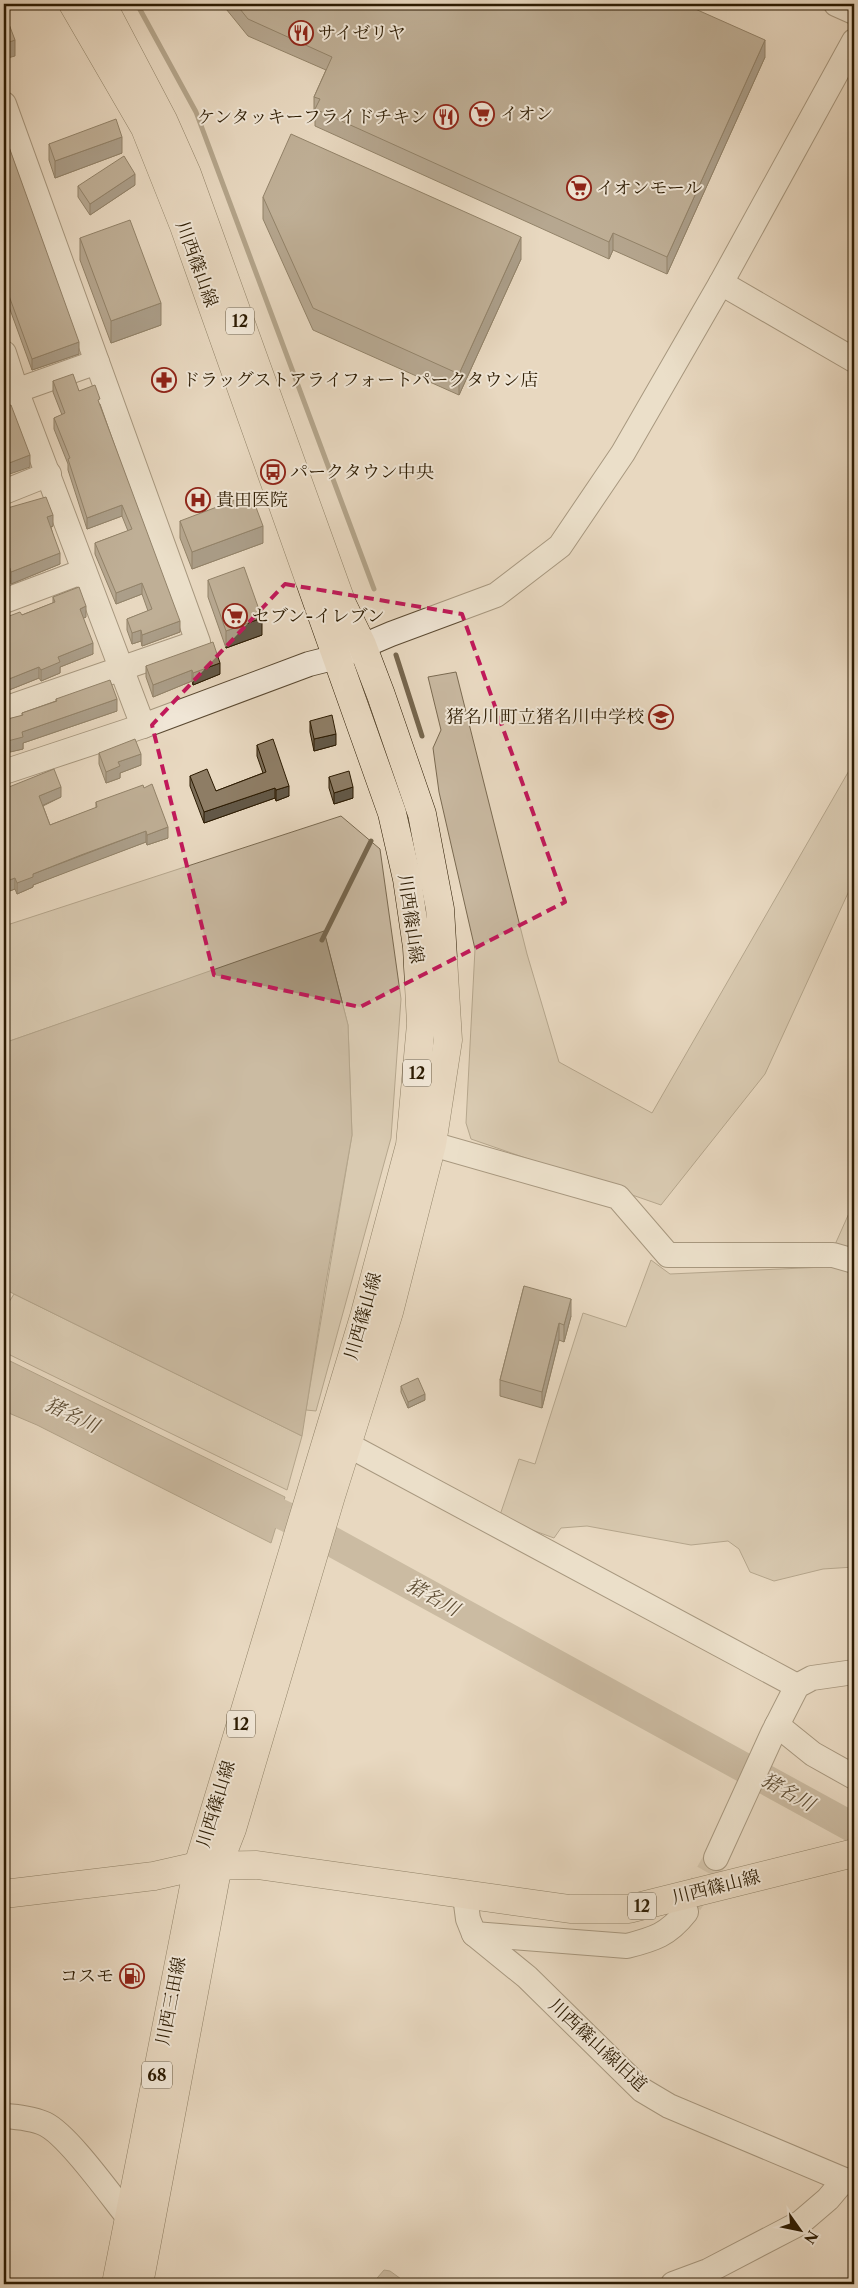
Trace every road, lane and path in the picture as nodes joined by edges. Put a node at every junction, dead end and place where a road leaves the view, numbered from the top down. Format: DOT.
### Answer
graph roads {
  1 [pos="73,4"];
  2 [pos="102,4"];
  3 [pos="836,4"];
  4 [pos="854,12"];
  5 [pos="854,41"];
  6 [pos="4,104"];
  7 [pos="721,283"];
  8 [pos="4,352"];
  9 [pos="854,360"];
  10 [pos="97,362"];
  11 [pos="10,392"];
  12 [pos="48,474"];
  13 [pos="4,492"];
  14 [pos="84,571"];
  15 [pos="4,601"];
  16 [pos="362,645"];
  17 [pos="337,657"];
  18 [pos="122,668"];
  19 [pos="4,709"];
  20 [pos="143,726"];
  21 [pos="4,772"];
  22 [pos="432,1144"];
  23 [pos="854,1261"];
  24 [pos="348,1445"];
  25 [pos="321,1491"];
  26 [pos="854,1672"];
  27 [pos="797,1686"];
  28 [pos="775,1729"];
  29 [pos="854,1777"];
  30 [pos="854,1853"];
  31 [pos="716,1858"];
  32 [pos="208,1866"];
  33 [pos="4,1894"];
  34 [pos="465,1896"];
  35 [pos="686,1912"];
  36 [pos="474,1934"];
  37 [pos="4,2116"];
  38 [pos="849,2182"];
  39 [pos="129,2218"];
  40 [pos="116,2284"];
  41 [pos="139,2284"];
  42 [pos="673,2284"];
  1 -- 17 [label="main road, 川西篠山線 / 12"];
  2 -- 16 [label="main road, 川西篠山線 / 12"];
  3 -- 4 [label="street"];
  5 -- 7 [label="street"];
  6 -- 10 [label="street"];
  7 -- 9 [label="street"];
  7 -- 16 [label="street"];
  8 -- 11 [label="street"];
  10 -- 11 [label="street"];
  10 -- 18 [label="street"];
  11 -- 12 [label="street"];
  12 -- 13 [label="street"];
  12 -- 14 [label="street"];
  14 -- 15 [label="street"];
  14 -- 18 [label="street"];
  16 -- 17 [label="street"];
  16 -- 22 [label="main road, 川西篠山線 / 12"];
  17 -- 20 [label="street"];
  17 -- 25 [label="main road, 川西篠山線 / 12"];
  18 -- 19 [label="street"];
  18 -- 20 [label="street"];
  20 -- 21 [label="street"];
  22 -- 23 [label="street"];
  22 -- 24 [label="main road, 川西篠山線 / 12"];
  24 -- 25 [label="main road, 川西篠山線 / 12"];
  24 -- 27 [label="street"];
  25 -- 32 [label="main road, 川西篠山線 / 12"];
  26 -- 27 [label="street"];
  27 -- 28 [label="street"];
  28 -- 29 [label="street"];
  28 -- 31 [label="street"];
  30 -- 34 [label="main road, 川西篠山線 / 12"];
  32 -- 33 [label="main road, 川西篠山線 / 12"];
  32 -- 34 [label="main road, 川西篠山線 / 12"];
  32 -- 39 [label="main road, 川西三田線 / 68"];
  32 -- 41 [label="main road, 川西三田線 / 68"];
  34 -- 36 [label="street"];
  35 -- 36 [label="street"];
  36 -- 38 [label="street, 川西篠山線旧道"];
  37 -- 39 [label="street"];
  38 -- 42 [label="street"];
  39 -- 40 [label="main road, 川西三田線 / 68"];
}
